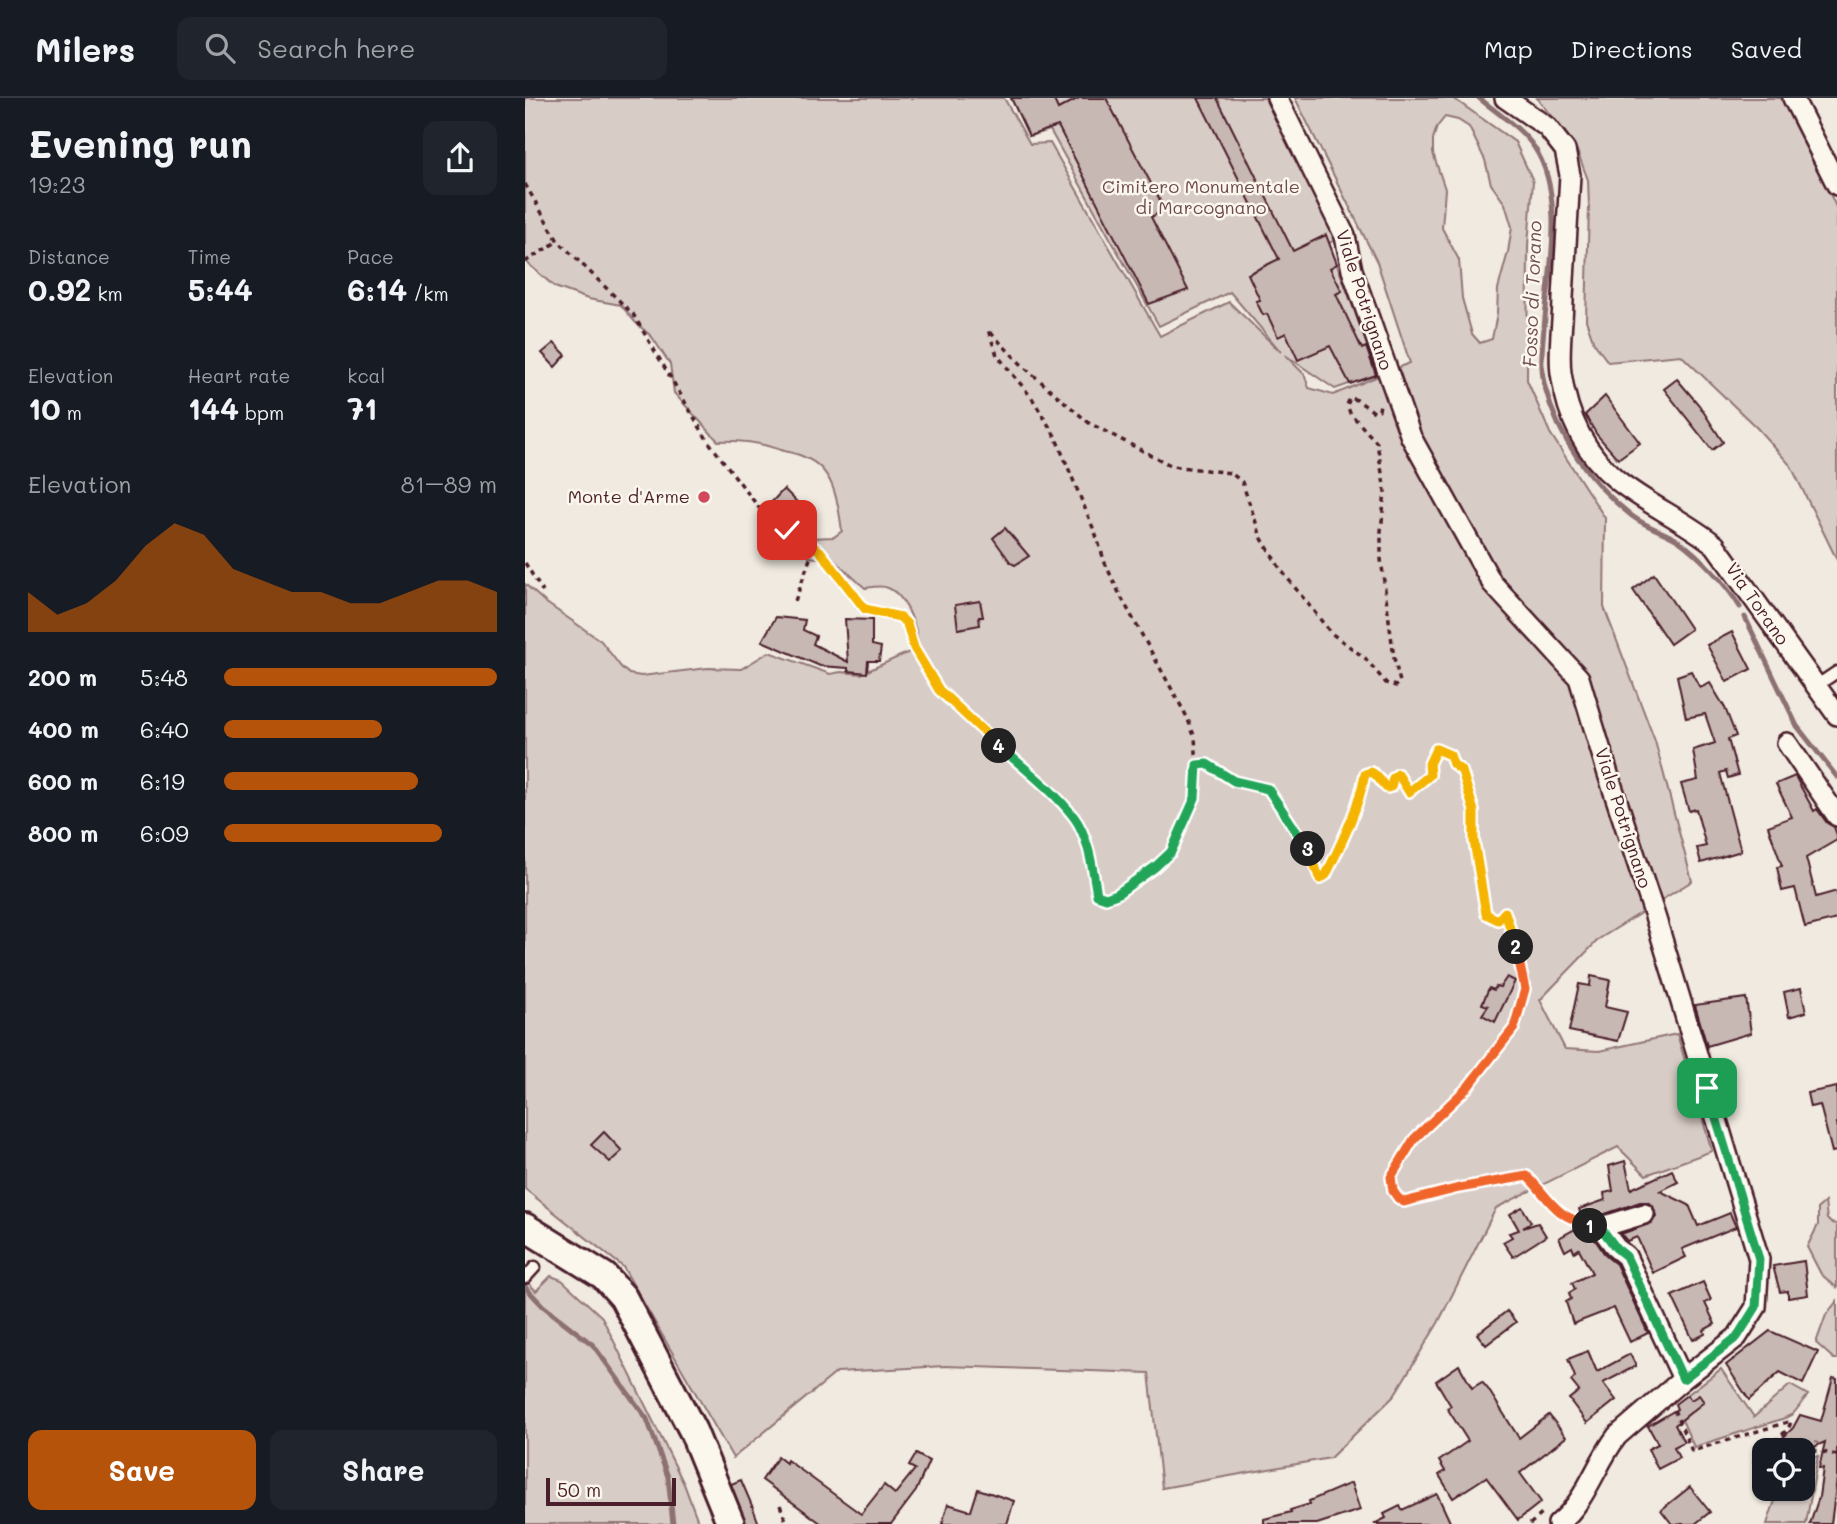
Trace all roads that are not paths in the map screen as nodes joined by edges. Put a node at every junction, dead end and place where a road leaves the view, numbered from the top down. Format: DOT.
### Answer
graph roads {
  1 [pos="1277,98"];
  2 [pos="1505,98"];
  3 [pos="1793,98"];
  4 [pos="1837,185"];
  5 [pos="1837,672"];
  6 [pos="1815,686"];
  7 [pos="1837,715"];
  8 [pos="1787,743"];
  9 [pos="1837,816"];
  10 [pos="1644,1214"];
  11 [pos="525,1227"];
  12 [pos="535,1266"];
  13 [pos="525,1278"];
  14 [pos="1683,1379"];
  15 [pos="731,1524"];
  16 [pos="1557,1524"];
  1 -- 14 [label="street, Viale Potrignano"];
  2 -- 6 [label="street, Via Torano"];
  3 -- 4 [label="street"];
  5 -- 6 [label="lane"];
  6 -- 7 [label="street, Via Torano"];
  8 -- 9 [label="street"];
  10 -- 14 [label="street"];
  11 -- 15 [label="main road"];
  12 -- 13 [label="lane"];
  14 -- 16 [label="street, Viale Potrignano"];
}
